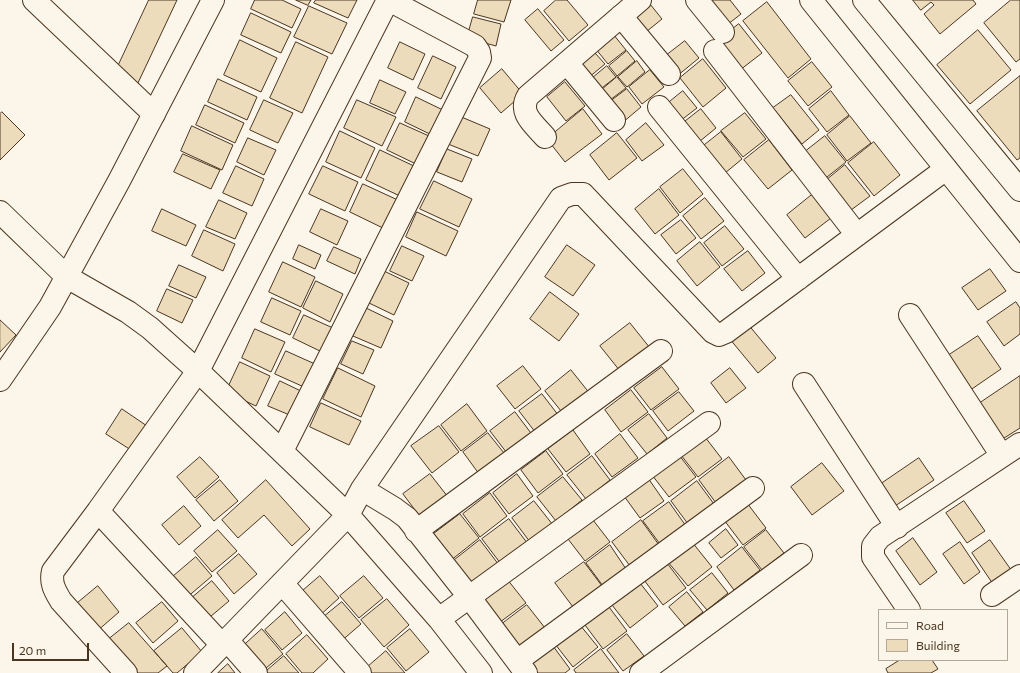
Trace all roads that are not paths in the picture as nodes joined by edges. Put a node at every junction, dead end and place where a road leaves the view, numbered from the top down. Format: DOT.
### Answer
graph roads {
  1 [pos="34,0"];
  2 [pos="213,0"];
  3 [pos="389,0"];
  4 [pos="640,0"];
  5 [pos="697,0"];
  6 [pos="811,0"];
  7 [pos="864,0"];
  8 [pos="621,16"];
  9 [pos="567,63"];
  10 [pos="669,74"];
  11 [pos="659,107"];
  12 [pos="154,114"];
  13 [pos="614,120"];
  14 [pos="545,137"];
  15 [pos="946,169"];
  16 [pos="1020,190"];
  17 [pos="0,212"];
  18 [pos="857,235"];
  19 [pos="1020,261"];
  20 [pos="67,277"];
  21 [pos="798,279"];
  22 [pos="910,315"];
  23 [pos="661,351"];
  24 [pos="198,371"];
  25 [pos="0,380"];
  26 [pos="804,384"];
  27 [pos="709,423"];
  28 [pos="1020,444"];
  29 [pos="282,451"];
  30 [pos="1002,456"];
  31 [pos="753,488"];
  32 [pos="362,489"];
  33 [pos="98,511"];
  34 [pos="348,515"];
  35 [pos="897,527"];
  36 [pos="416,531"];
  37 [pos="801,555"];
  38 [pos="1020,576"];
  39 [pos="282,583"];
  40 [pos="992,595"];
  41 [pos="470,598"];
  42 [pos="907,609"];
  43 [pos="439,620"];
  44 [pos="224,642"];
  45 [pos="521,667"];
  46 [pos="126,673"];
  47 [pos="195,673"];
  48 [pos="256,673"];
  49 [pos="360,673"];
  50 [pos="481,673"];
  51 [pos="641,673"];
  1 -- 12 [label="street"];
  2 -- 12 [label="street"];
  3 -- 24 [label="street"];
  3 -- 29 [label="street"];
  4 -- 8 [label="street"];
  5 -- 18 [label="street"];
  6 -- 15 [label="street"];
  7 -- 16 [label="street"];
  8 -- 9 [label="street"];
  8 -- 10 [label="street"];
  9 -- 13 [label="street"];
  9 -- 14 [label="street"];
  11 -- 21 [label="street"];
  12 -- 20 [label="street"];
  15 -- 18 [label="street"];
  15 -- 19 [label="street"];
  17 -- 20 [label="street"];
  18 -- 21 [label="street"];
  20 -- 24 [label="street"];
  20 -- 25 [label="street"];
  21 -- 32 [label="street"];
  22 -- 30 [label="street"];
  23 -- 36 [label="street"];
  24 -- 29 [label="street"];
  24 -- 33 [label="street"];
  26 -- 35 [label="street"];
  27 -- 41 [label="street"];
  28 -- 30 [label="street"];
  29 -- 34 [label="street"];
  30 -- 35 [label="street"];
  31 -- 45 [label="street"];
  32 -- 34 [label="street"];
  32 -- 36 [label="street"];
  33 -- 44 [label="street"];
  33 -- 46 [label="street"];
  34 -- 39 [label="street"];
  34 -- 43 [label="street"];
  35 -- 42 [label="street"];
  36 -- 41 [label="street"];
  37 -- 51 [label="street"];
  38 -- 40 [label="street"];
  39 -- 44 [label="street"];
  39 -- 49 [label="street"];
  41 -- 43 [label="street"];
  41 -- 45 [label="street"];
  43 -- 50 [label="street"];
  44 -- 47 [label="street"];
  44 -- 48 [label="street"];
}
